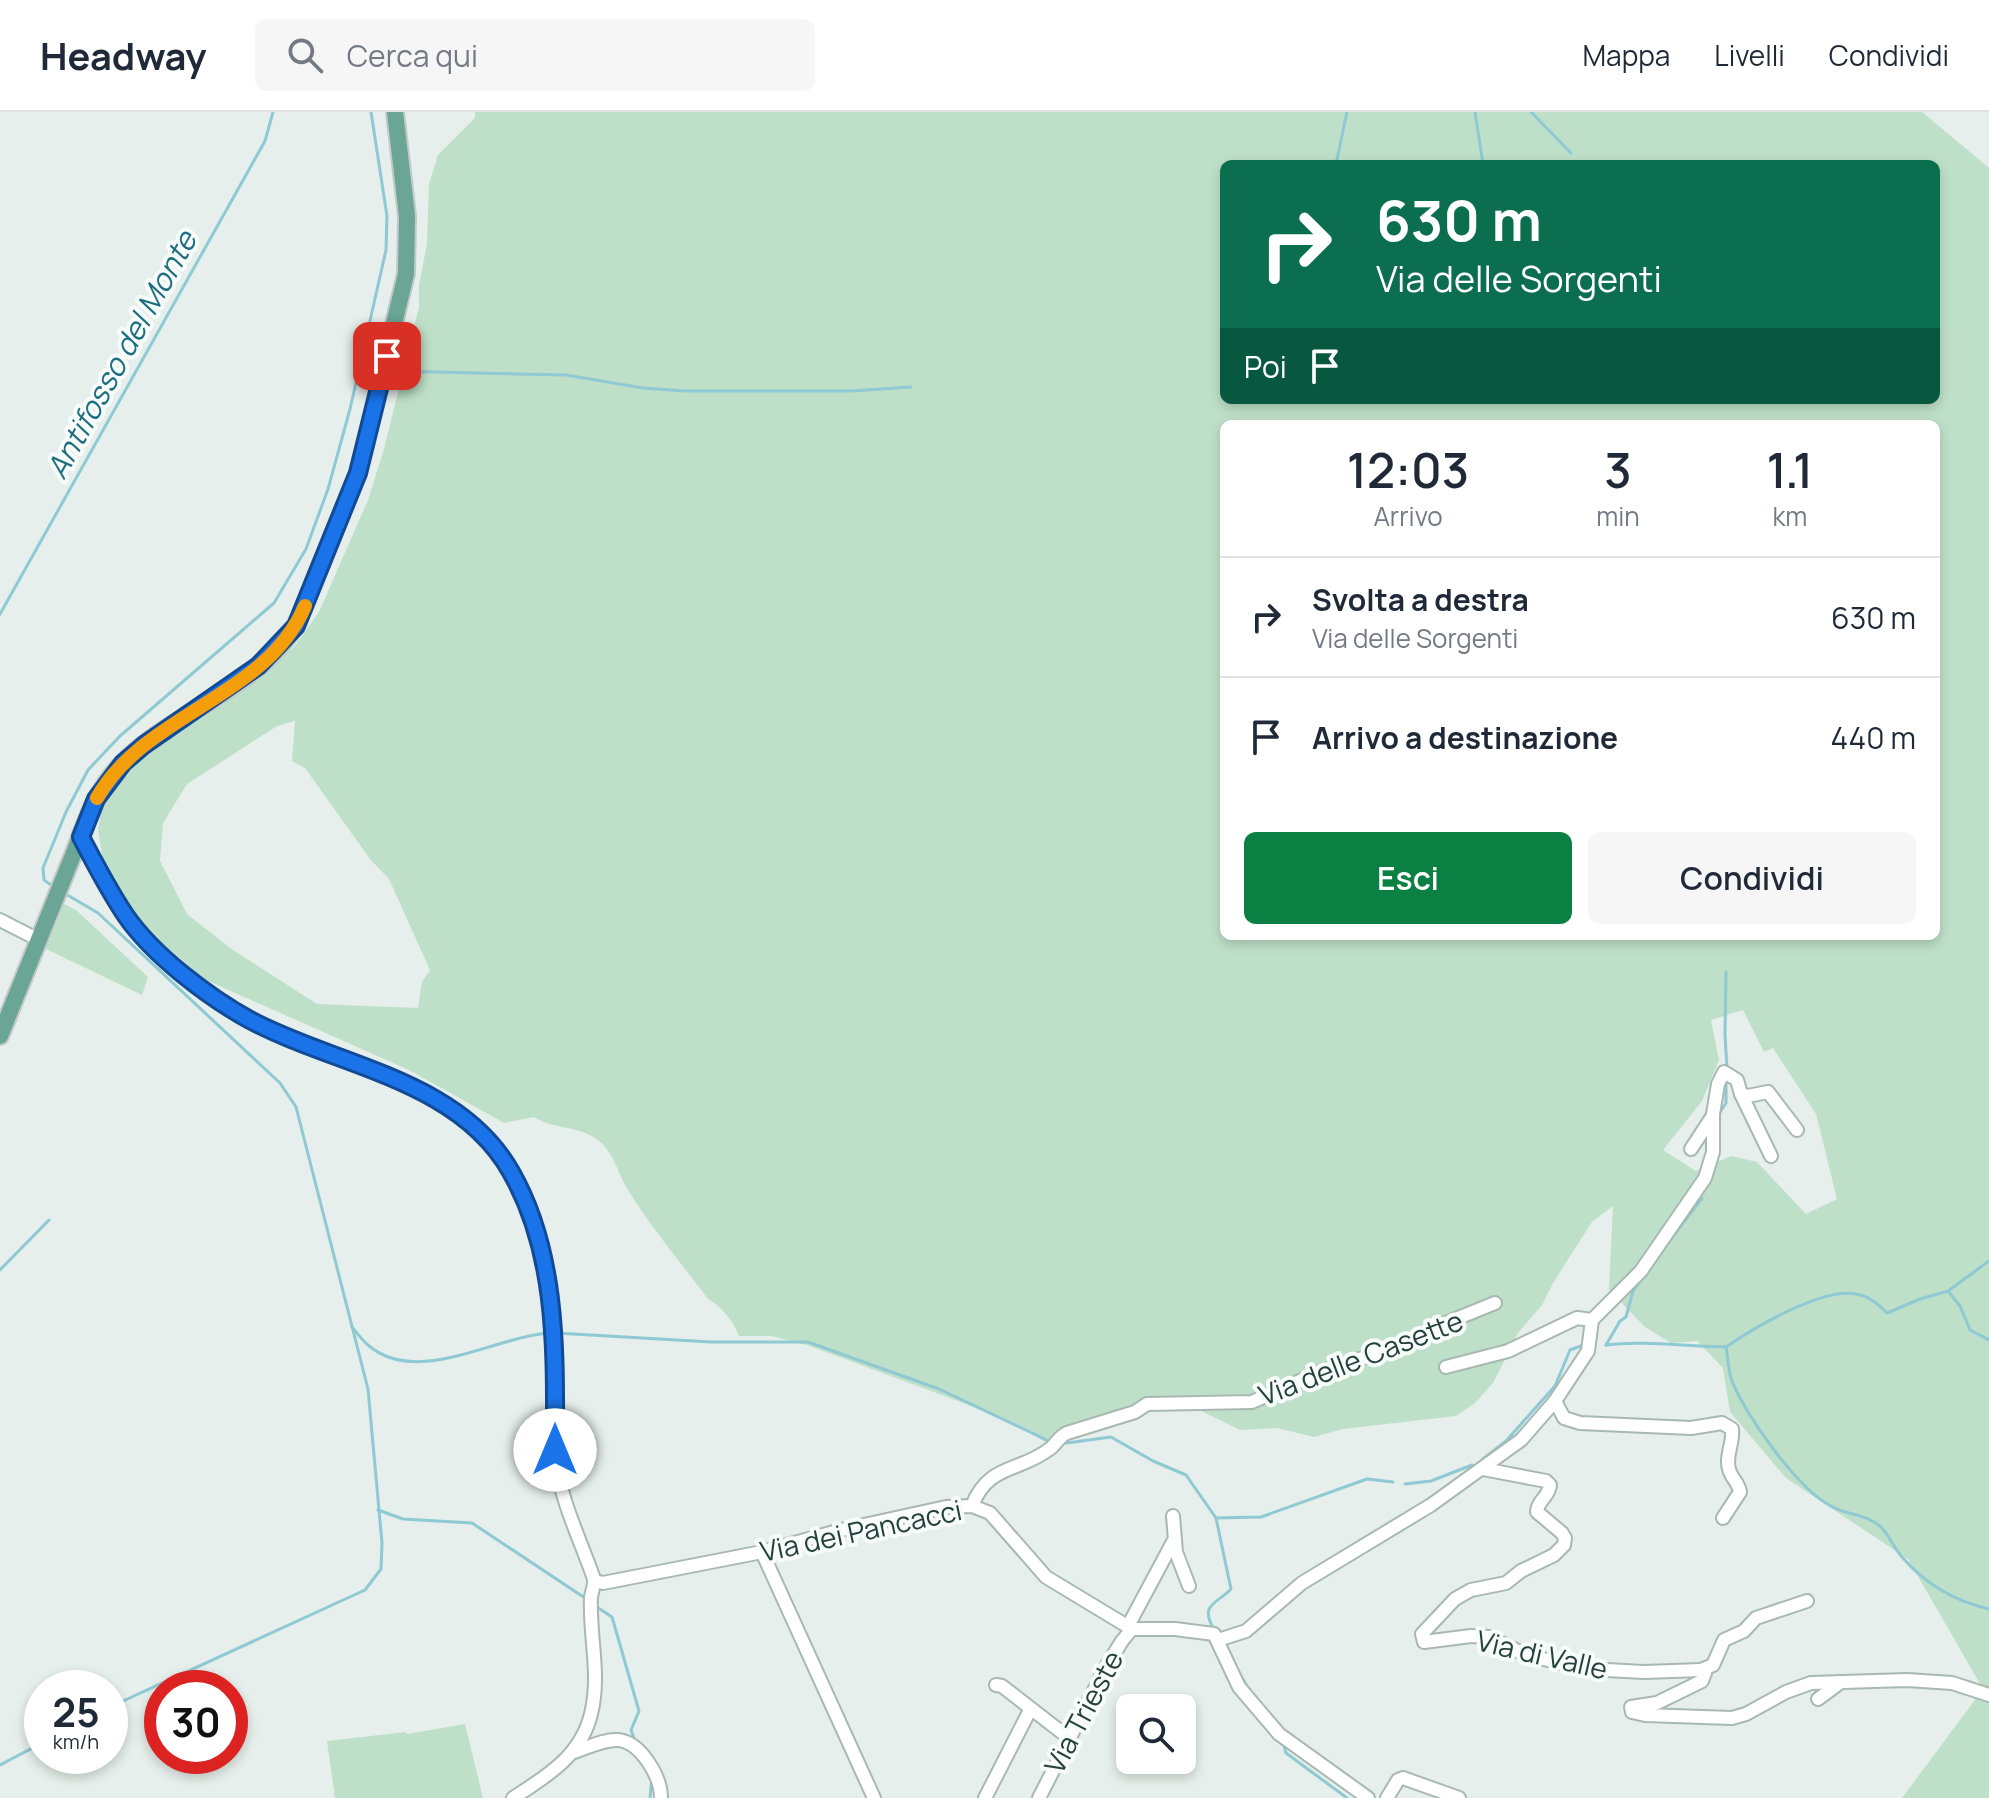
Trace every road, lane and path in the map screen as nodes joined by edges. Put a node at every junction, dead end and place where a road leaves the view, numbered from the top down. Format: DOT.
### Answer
graph roads {
  1 [pos="395,112"];
  2 [pos="81,837"];
  3 [pos="0,920"];
  4 [pos="39,940"];
  5 [pos="0,1036"];
  6 [pos="1741,1094"];
  7 [pos="1713,1114"];
  8 [pos="1797,1130"];
  9 [pos="1691,1149"];
  10 [pos="1771,1156"];
  11 [pos="1495,1303"];
  12 [pos="1592,1320"];
  13 [pos="1446,1367"];
  14 [pos="1555,1401"];
  15 [pos="1483,1469"];
  16 [pos="972,1506"];
  17 [pos="1173,1516"];
  18 [pos="1723,1518"];
  19 [pos="1174,1540"];
  20 [pos="762,1552"];
  21 [pos="595,1581"];
  22 [pos="1189,1586"];
  23 [pos="1807,1601"];
  24 [pos="1130,1628"];
  25 [pos="1222,1639"];
  26 [pos="1701,1670"];
  27 [pos="1841,1682"];
  28 [pos="996,1685"];
  29 [pos="1989,1695"];
  30 [pos="1818,1699"];
  31 [pos="1030,1710"];
  32 [pos="1069,1738"];
  33 [pos="574,1752"];
  34 [pos="513,1798"];
  35 [pos="661,1798"];
  36 [pos="874,1798"];
  37 [pos="985,1798"];
  38 [pos="1039,1798"];
  39 [pos="1368,1798"];
  40 [pos="1387,1798"];
  41 [pos="1459,1798"];
  1 -- 2 [label="main road"];
  2 -- 4 [label="main road"];
  2 -- 21 [label="street"];
  3 -- 4 [label="street"];
  4 -- 5 [label="main road"];
  6 -- 7 [label="street"];
  6 -- 8 [label="street"];
  6 -- 10 [label="street"];
  7 -- 9 [label="street"];
  7 -- 12 [label="street"];
  11 -- 16 [label="street, Via delle Casette"];
  12 -- 13 [label="street, Via delle Casette"];
  12 -- 14 [label="street"];
  14 -- 15 [label="street"];
  14 -- 18 [label="street"];
  15 -- 25 [label="street"];
  15 -- 26 [label="street, Via di Valle"];
  16 -- 20 [label="street, Via dei Pancacci"];
  16 -- 24 [label="street, Via dei Pancacci"];
  17 -- 19 [label="street"];
  19 -- 22 [label="street"];
  19 -- 24 [label="street, Via Trieste"];
  20 -- 21 [label="street, Via dei Pancacci"];
  20 -- 36 [label="street"];
  21 -- 33 [label="street"];
  23 -- 26 [label="street, Via di Valle"];
  24 -- 25 [label="street"];
  24 -- 32 [label="street, Via Trieste"];
  25 -- 39 [label="street"];
  26 -- 27 [label="street, Via di Valle"];
  27 -- 29 [label="street"];
  27 -- 30 [label="street"];
  28 -- 31 [label="street"];
  31 -- 32 [label="street"];
  31 -- 37 [label="street"];
  32 -- 38 [label="street, Via Trieste"];
  33 -- 34 [label="street"];
  33 -- 35 [label="street"];
  40 -- 41 [label="street"];
}
